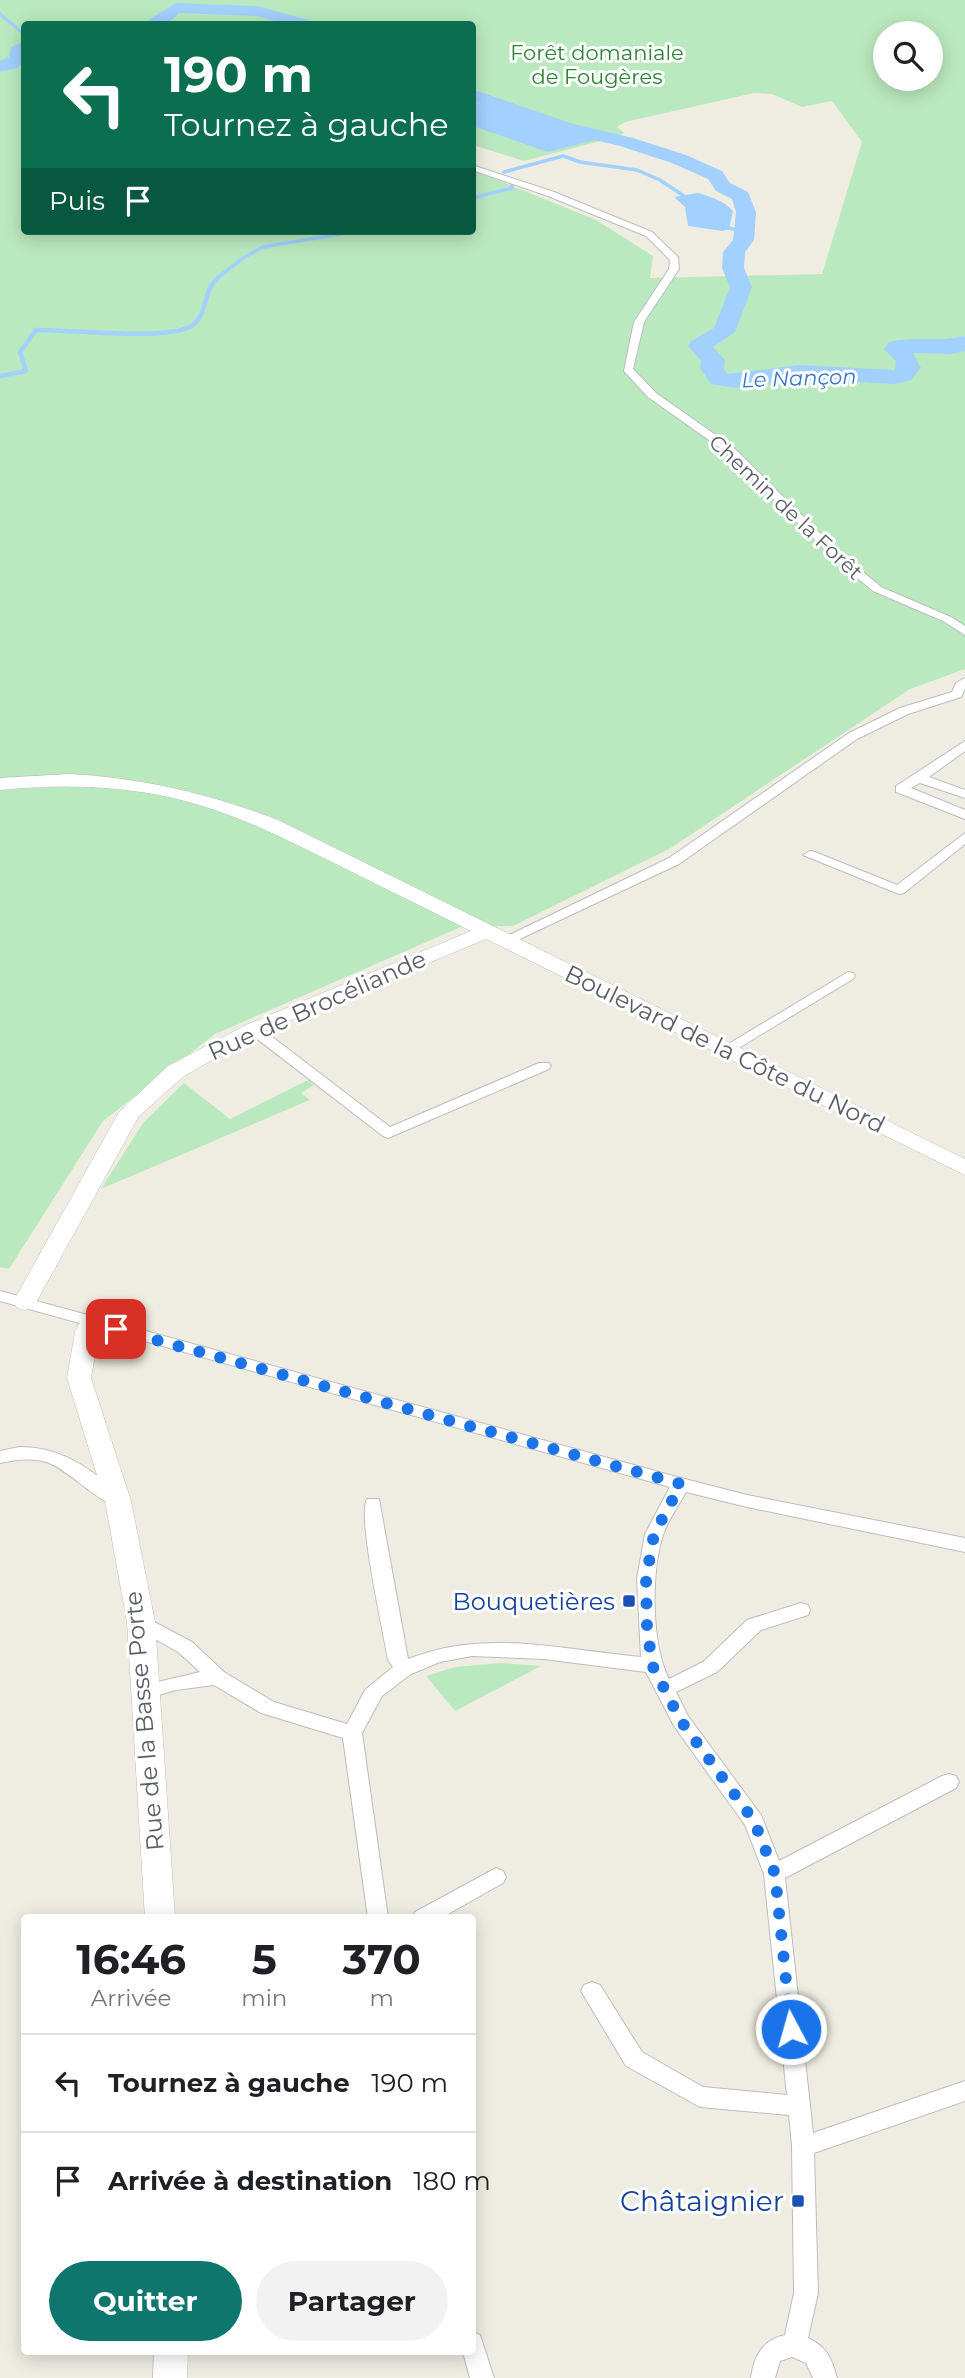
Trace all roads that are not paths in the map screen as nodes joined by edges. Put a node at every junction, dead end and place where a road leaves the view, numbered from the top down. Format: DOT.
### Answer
graph roads {
  1 [pos="476,168"];
  2 [pos="965,631"];
  3 [pos="965,682"];
  4 [pos="961,696"];
  5 [pos="965,744"];
  6 [pos="919,778"];
  7 [pos="0,784"];
  8 [pos="965,794"];
  9 [pos="965,815"];
  10 [pos="965,837"];
  11 [pos="810,855"];
  12 [pos="494,936"];
  13 [pos="848,976"];
  14 [pos="253,1029"];
  15 [pos="727,1049"];
  16 [pos="544,1066"];
  17 [pos="965,1168"];
  18 [pos="0,1296"];
  19 [pos="25,1302"];
  20 [pos="92,1322"];
  21 [pos="0,1457"];
  22 [pos="681,1484"];
  23 [pos="118,1502"];
  24 [pos="373,1504"];
  25 [pos="965,1545"];
  26 [pos="801,1610"];
  27 [pos="141,1622"];
  28 [pos="652,1665"];
  29 [pos="405,1668"];
  30 [pos="217,1677"];
  31 [pos="665,1689"];
  32 [pos="145,1692"];
  33 [pos="352,1733"];
  34 [pos="949,1782"];
  35 [pos="775,1874"];
  36 [pos="496,1877"];
  37 [pos="160,1914"];
  38 [pos="377,1914"];
  39 [pos="429,1914"];
  40 [pos="592,1991"];
  41 [pos="965,2091"];
  42 [pos="800,2106"];
  43 [pos="803,2145"];
  44 [pos="795,2345"];
  45 [pos="171,2355"];
  46 [pos="475,2355"];
  47 [pos="170,2378"];
  48 [pos="482,2378"];
  49 [pos="763,2378"];
  50 [pos="825,2378"];
  1 -- 2 [label="street, Chemin de la Forêt"];
  3 -- 4 [label="street"];
  4 -- 12 [label="street"];
  5 -- 6 [label="street"];
  6 -- 8 [label="street"];
  6 -- 9 [label="street"];
  7 -- 12 [label="street, Boulevard de la Côte du Nord"];
  10 -- 11 [label="street"];
  12 -- 14 [label="street, Rue de Brocéliande"];
  12 -- 15 [label="street, Boulevard de la Côte du Nord"];
  13 -- 15 [label="street"];
  14 -- 16 [label="street"];
  14 -- 19 [label="street, Rue de Brocéliande"];
  15 -- 17 [label="street, Boulevard de la Côte du Nord"];
  18 -- 19 [label="street"];
  19 -- 20 [label="street"];
  20 -- 22 [label="street"];
  20 -- 23 [label="street, Rue de la Basse Porte"];
  21 -- 23 [label="street"];
  22 -- 25 [label="street"];
  22 -- 28 [label="street"];
  23 -- 27 [label="street, Rue de la Basse Porte"];
  24 -- 29 [label="street"];
  26 -- 31 [label="street"];
  27 -- 30 [label="street"];
  27 -- 32 [label="street, Rue de la Basse Porte"];
  28 -- 29 [label="street"];
  28 -- 31 [label="street"];
  29 -- 33 [label="street"];
  30 -- 32 [label="street"];
  30 -- 33 [label="street"];
  31 -- 35 [label="street"];
  32 -- 37 [label="street, Rue de la Basse Porte"];
  33 -- 38 [label="street"];
  34 -- 35 [label="street"];
  35 -- 42 [label="street"];
  36 -- 39 [label="street"];
  40 -- 42 [label="street"];
  41 -- 43 [label="street"];
  42 -- 43 [label="street"];
  43 -- 44 [label="street"];
  44 -- 49 [label="street"];
  44 -- 50 [label="street"];
  45 -- 47 [label="street"];
  46 -- 48 [label="street"];
}
